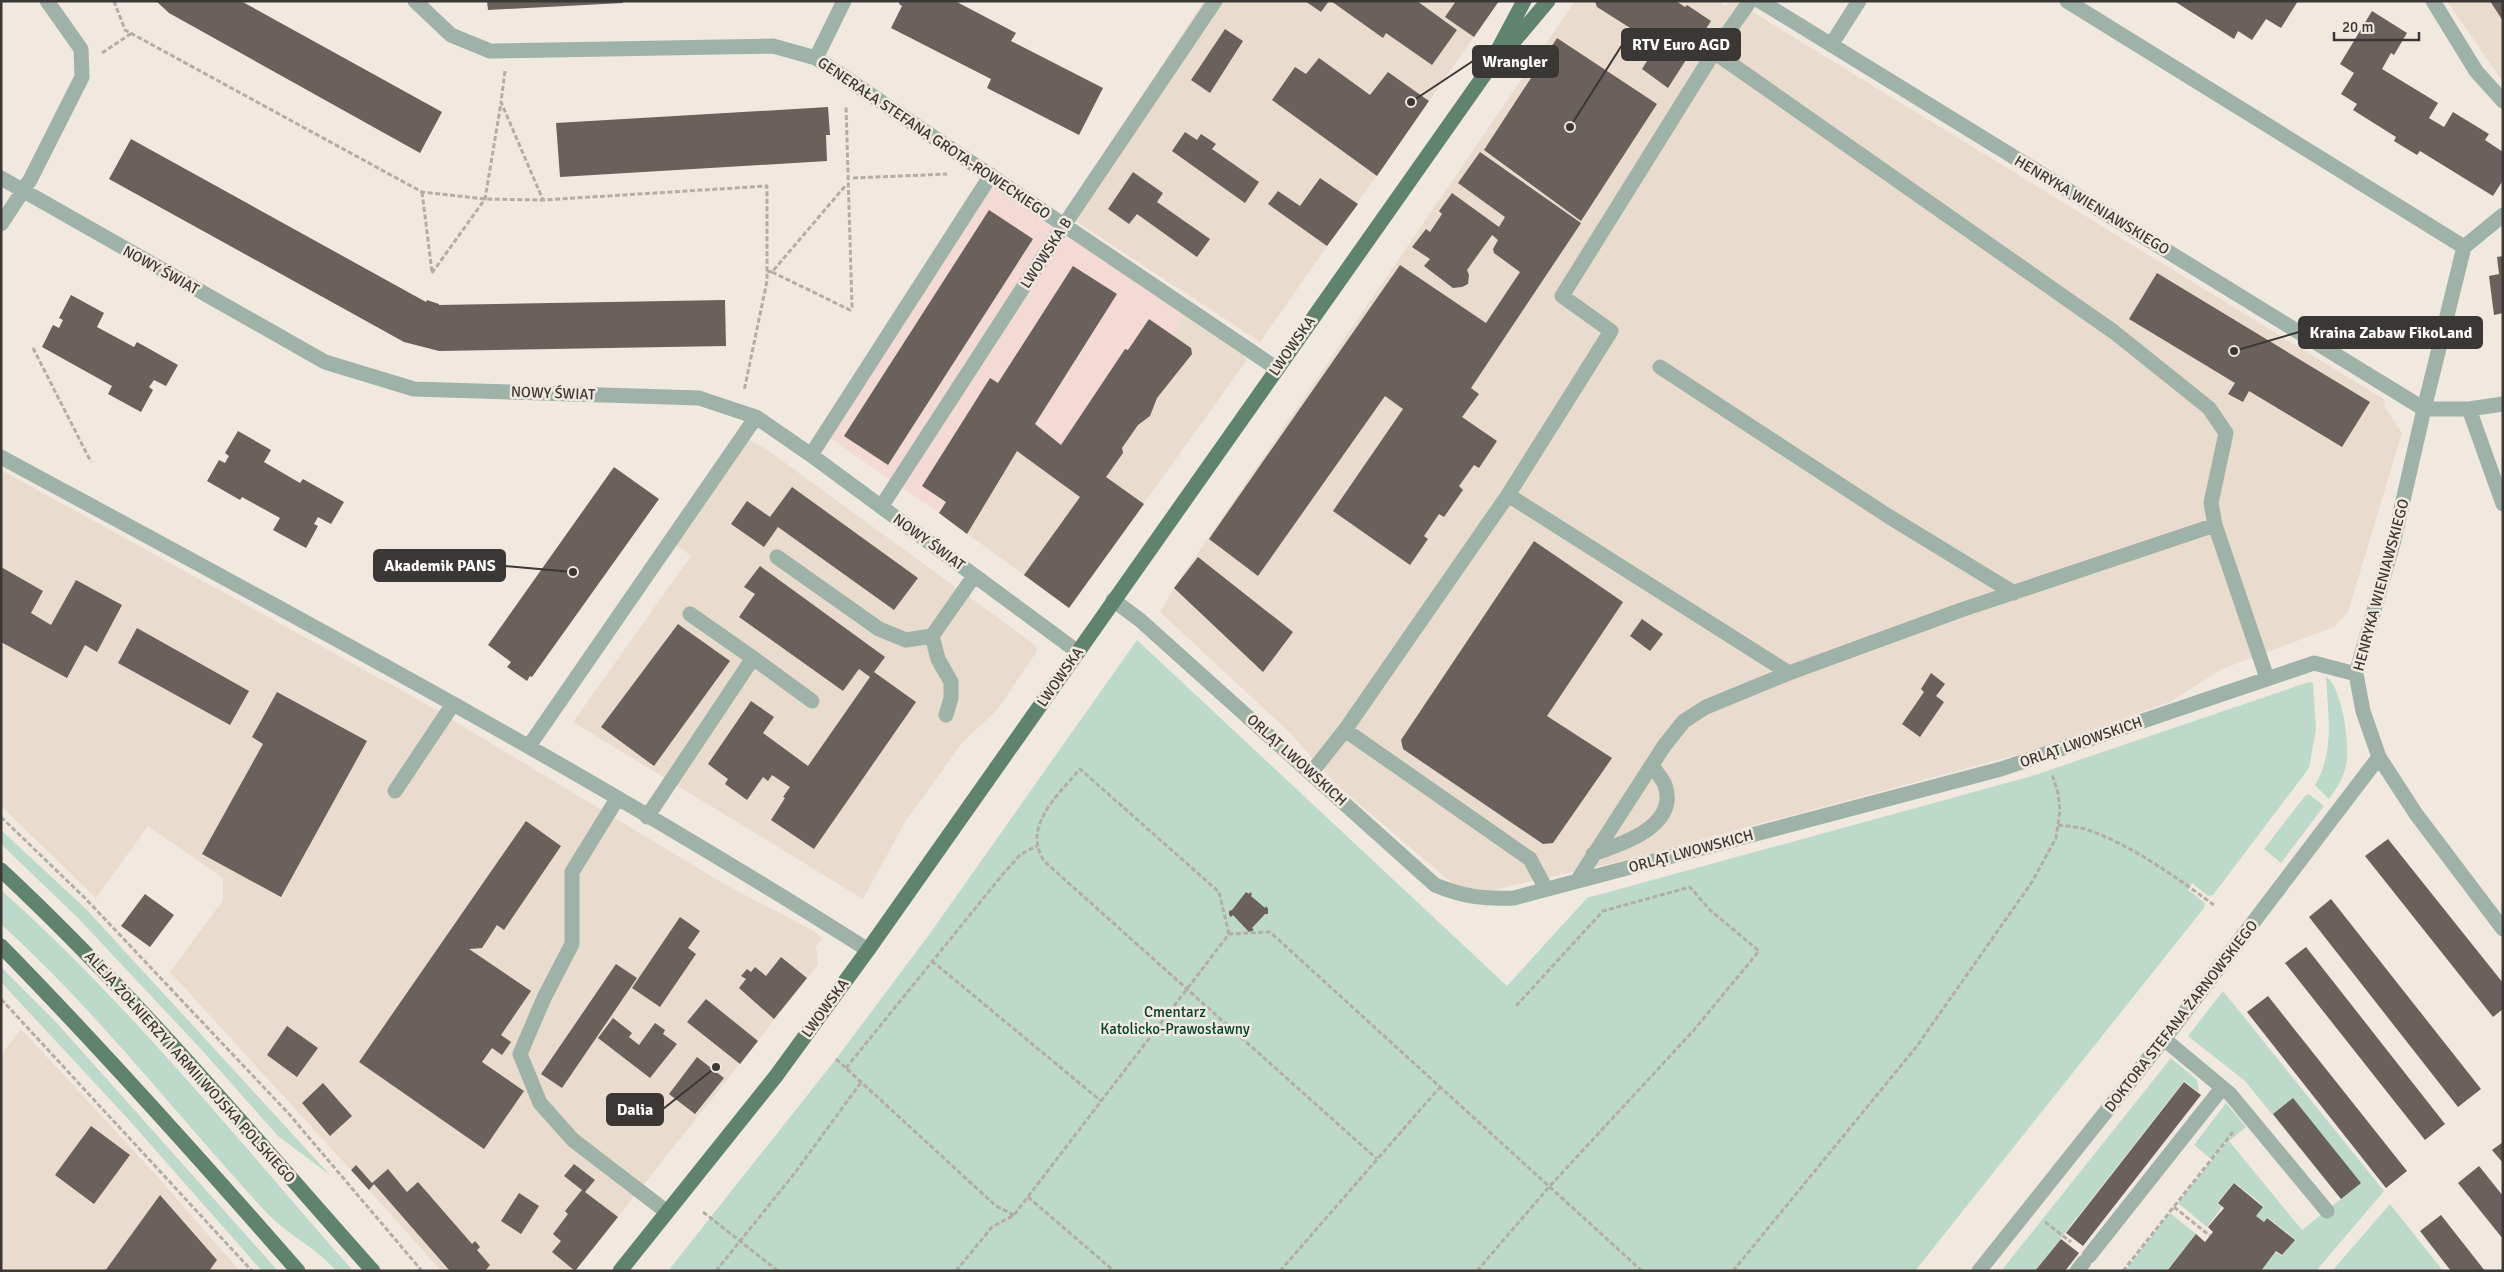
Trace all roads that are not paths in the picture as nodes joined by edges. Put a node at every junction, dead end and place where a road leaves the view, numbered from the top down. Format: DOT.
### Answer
graph roads {
  1 [pos="47,1"];
  2 [pos="415,1"];
  3 [pos="844,1"];
  4 [pos="1215,1"];
  5 [pos="1524,1"];
  6 [pos="1548,1"];
  7 [pos="1750,1"];
  8 [pos="1760,1"];
  9 [pos="1860,1"];
  10 [pos="2067,1"];
  11 [pos="2433,1"];
  12 [pos="1831,45"];
  13 [pos="1714,52"];
  14 [pos="816,58"];
  15 [pos="1485,74"];
  16 [pos="2503,101"];
  17 [pos="990,175"];
  18 [pos="1,178"];
  19 [pos="23,191"];
  20 [pos="2503,215"];
  21 [pos="1,224"];
  22 [pos="1065,224"];
  23 [pos="2464,247"];
  24 [pos="1660,367"];
  25 [pos="1276,368"];
  26 [pos="2503,404"];
  27 [pos="2424,409"];
  28 [pos="2469,409"];
  29 [pos="756,417"];
  30 [pos="811,455"];
  31 [pos="1,457"];
  32 [pos="1508,495"];
  33 [pos="2503,504"];
  34 [pos="881,507"];
  35 [pos="2214,525"];
  36 [pos="777,557"];
  37 [pos="974,576"];
  38 [pos="2014,593"];
  39 [pos="1113,600"];
  40 [pos="690,614"];
  41 [pos="932,636"];
  42 [pos="1078,652"];
  43 [pos="753,658"];
  44 [pos="1789,673"];
  45 [pos="2356,674"];
  46 [pos="2267,678"];
  47 [pos="812,701"];
  48 [pos="453,704"];
  49 [pos="946,715"];
  50 [pos="1345,730"];
  51 [pos="528,746"];
  52 [pos="2378,757"];
  53 [pos="1652,765"];
  54 [pos="1310,773"];
  55 [pos="394,791"];
  56 [pos="617,799"];
  57 [pos="647,817"];
  58 [pos="1593,854"];
  59 [pos="1,870"];
  60 [pos="1577,880"];
  61 [pos="1546,889"];
  62 [pos="2503,929"];
  63 [pos="1,946"];
  64 [pos="868,950"];
  65 [pos="2164,1039"];
  66 [pos="2222,1088"];
  67 [pos="2327,1211"];
  68 [pos="667,1212"];
  69 [pos="2083,1263"];
  70 [pos="298,1271"];
  71 [pos="373,1271"];
  72 [pos="620,1271"];
  73 [pos="1980,1271"];
  1 -- 19 [label="street"];
  2 -- 14 [label="street, GENERAŁA STEFANA GROTA-ROWECKIEGO"];
  3 -- 14 [label="street"];
  4 -- 22 [label="street, LWOWSKA B"];
  5 -- 15 [label="main road, LWOWSKA"];
  6 -- 15 [label="main road, LWOWSKA"];
  7 -- 13 [label="street"];
  8 -- 12 [label="street, HENRYKA WIENIAWSKIEGO"];
  9 -- 12 [label="street"];
  10 -- 23 [label="street"];
  11 -- 16 [label="street"];
  12 -- 27 [label="street, HENRYKA WIENIAWSKIEGO"];
  13 -- 32 [label="street"];
  13 -- 35 [label="street"];
  14 -- 17 [label="street, GENERAŁA STEFANA GROTA-ROWECKIEGO"];
  15 -- 25 [label="main road, LWOWSKA"];
  17 -- 22 [label="street, GENERAŁA STEFANA GROTA-ROWECKIEGO"];
  17 -- 30 [label="street"];
  18 -- 19 [label="street, NOWY ŚWIAT"];
  19 -- 21 [label="street"];
  19 -- 29 [label="street, NOWY ŚWIAT"];
  20 -- 23 [label="street"];
  22 -- 25 [label="street, GENERAŁA STEFANA GROTA-ROWECKIEGO"];
  22 -- 34 [label="street, LWOWSKA B"];
  23 -- 27 [label="street"];
  24 -- 38 [label="street"];
  25 -- 39 [label="main road, LWOWSKA"];
  26 -- 28 [label="street"];
  27 -- 28 [label="street"];
  27 -- 45 [label="street, HENRYKA WIENIAWSKIEGO"];
  28 -- 33 [label="street"];
  29 -- 30 [label="street, NOWY ŚWIAT"];
  29 -- 51 [label="street"];
  30 -- 34 [label="street, NOWY ŚWIAT"];
  31 -- 48 [label="street"];
  32 -- 44 [label="street"];
  32 -- 50 [label="street"];
  34 -- 37 [label="street, NOWY ŚWIAT"];
  35 -- 38 [label="street"];
  35 -- 46 [label="street"];
  36 -- 41 [label="street"];
  37 -- 41 [label="street"];
  37 -- 42 [label="street, NOWY ŚWIAT"];
  38 -- 44 [label="street"];
  39 -- 42 [label="main road, LWOWSKA"];
  39 -- 54 [label="street, ORLĄT LWOWSKICH"];
  40 -- 43 [label="street"];
  41 -- 49 [label="street"];
  42 -- 64 [label="main road, LWOWSKA"];
  43 -- 47 [label="street"];
  43 -- 57 [label="street"];
  44 -- 53 [label="street"];
  45 -- 46 [label="street, ORLĄT LWOWSKICH"];
  45 -- 52 [label="street, HENRYKA WIENIAWSKIEGO"];
  46 -- 60 [label="street, ORLĄT LWOWSKICH"];
  48 -- 51 [label="street"];
  48 -- 55 [label="street"];
  50 -- 54 [label="street"];
  50 -- 61 [label="street"];
  51 -- 56 [label="street"];
  52 -- 62 [label="street, HENRYKA WIENIAWSKIEGO"];
  52 -- 65 [label="street, DOKTORA STEFANA ŻARNOWSKIEGO"];
  53 -- 58 [label="street"];
  53 -- 58 [label="street"];
  54 -- 61 [label="street, ORLĄT LWOWSKICH"];
  56 -- 57 [label="street"];
  56 -- 68 [label="street"];
  57 -- 64 [label="street"];
  58 -- 60 [label="street"];
  59 -- 71 [label="main road, ALEJA ŻOŁNIERZY I ARMII WOJSKA POLSKIEGO"];
  60 -- 61 [label="street, ORLĄT LWOWSKICH"];
  63 -- 70 [label="main road"];
  64 -- 68 [label="main road, LWOWSKA"];
  65 -- 66 [label="street"];
  65 -- 73 [label="street, DOKTORA STEFANA ŻARNOWSKIEGO"];
  66 -- 67 [label="street"];
  66 -- 69 [label="street"];
  68 -- 72 [label="main road, LWOWSKA"];
}
